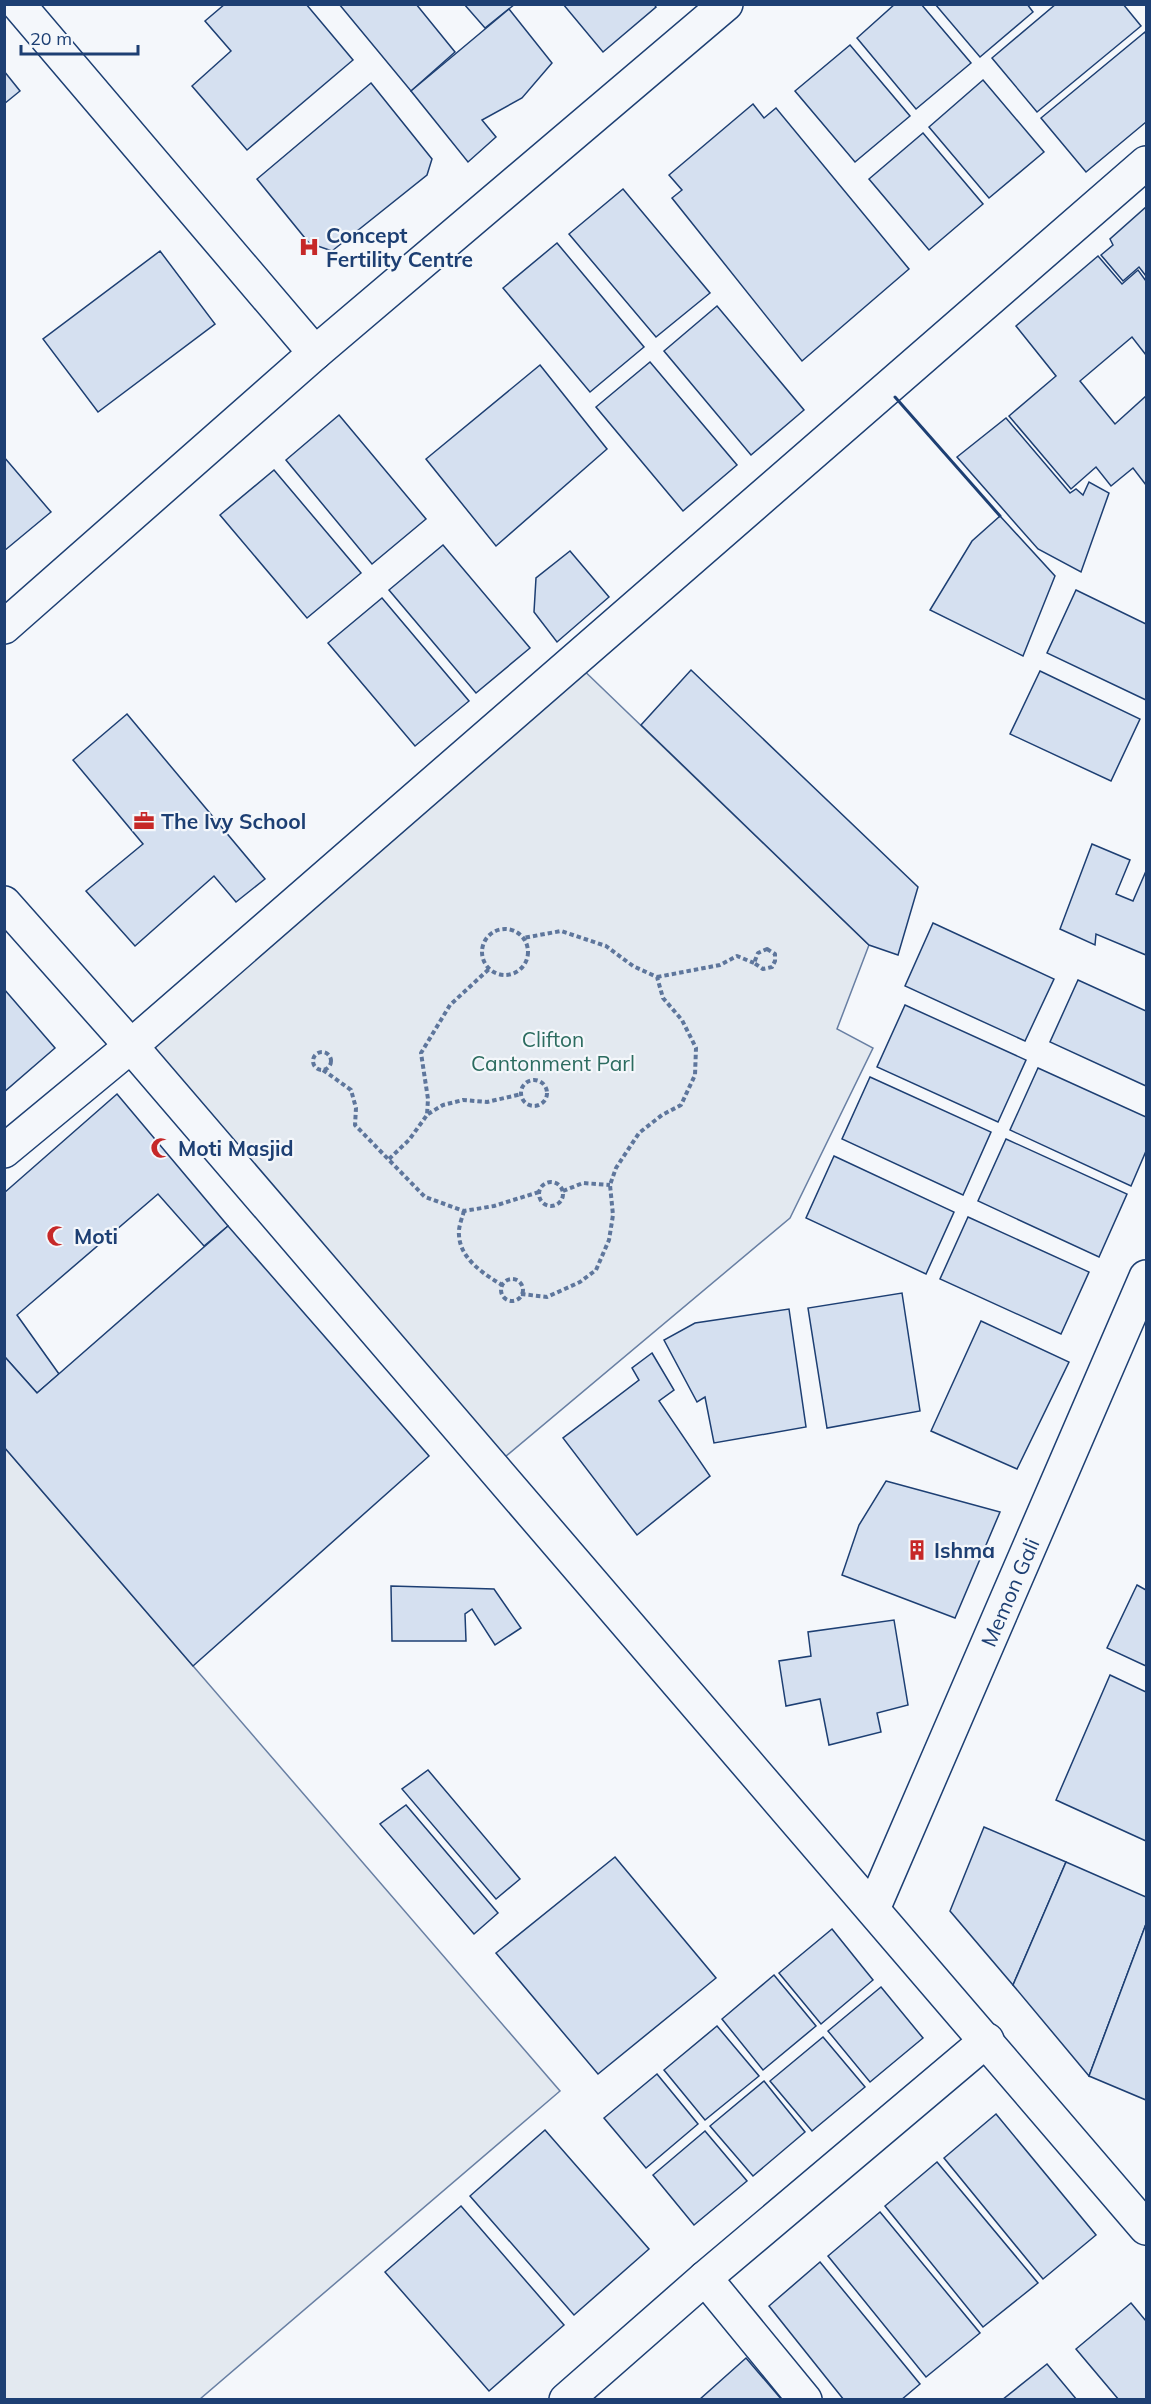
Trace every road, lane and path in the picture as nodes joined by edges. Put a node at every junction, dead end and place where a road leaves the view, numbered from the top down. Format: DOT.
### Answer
graph roads {
  1 [pos="18,4"];
  2 [pos="726,4"];
  3 [pos="1146,163"];
  4 [pos="315,353"];
  5 [pos="4,627"];
  6 [pos="4,903"];
  7 [pos="523,938"];
  8 [pos="754,963"];
  9 [pos="489,969"];
  10 [pos="657,977"];
  11 [pos="131,1046"];
  12 [pos="323,1070"];
  13 [pos="522,1094"];
  14 [pos="427,1115"];
  15 [pos="4,1151"];
  16 [pos="389,1159"];
  17 [pos="610,1185"];
  18 [pos="563,1191"];
  19 [pos="539,1192"];
  20 [pos="464,1211"];
  21 [pos="1146,1277"];
  22 [pos="502,1285"];
  23 [pos="521,1294"];
  24 [pos="873,1909"];
  25 [pos="987,2040"];
  26 [pos="1146,2228"];
  27 [pos="705,2278"];
  28 [pos="566,2400"];
  29 [pos="806,2400"];
  1 -- 4 [label="street"];
  2 -- 4 [label="street"];
  3 -- 11 [label="street"];
  4 -- 5 [label="street"];
  6 -- 11 [label="street"];
  7 -- 9 [label="path"];
  7 -- 9 [label="path"];
  7 -- 10 [label="path"];
  8 -- 8 [label="path"];
  8 -- 10 [label="path"];
  9 -- 14 [label="path"];
  10 -- 17 [label="path"];
  11 -- 15 [label="street"];
  11 -- 24 [label="street"];
  12 -- 12 [label="path"];
  12 -- 16 [label="path"];
  13 -- 13 [label="path"];
  13 -- 14 [label="path"];
  14 -- 16 [label="path"];
  16 -- 20 [label="path"];
  17 -- 18 [label="path"];
  17 -- 23 [label="path"];
  18 -- 19 [label="path"];
  18 -- 19 [label="path"];
  19 -- 20 [label="path"];
  20 -- 22 [label="path"];
  21 -- 24 [label="street, Memon Gali"];
  22 -- 23 [label="path"];
  22 -- 23 [label="path"];
  24 -- 25 [label="street"];
  25 -- 26 [label="street"];
  25 -- 27 [label="street"];
  27 -- 28 [label="street"];
  27 -- 29 [label="street"];
}
